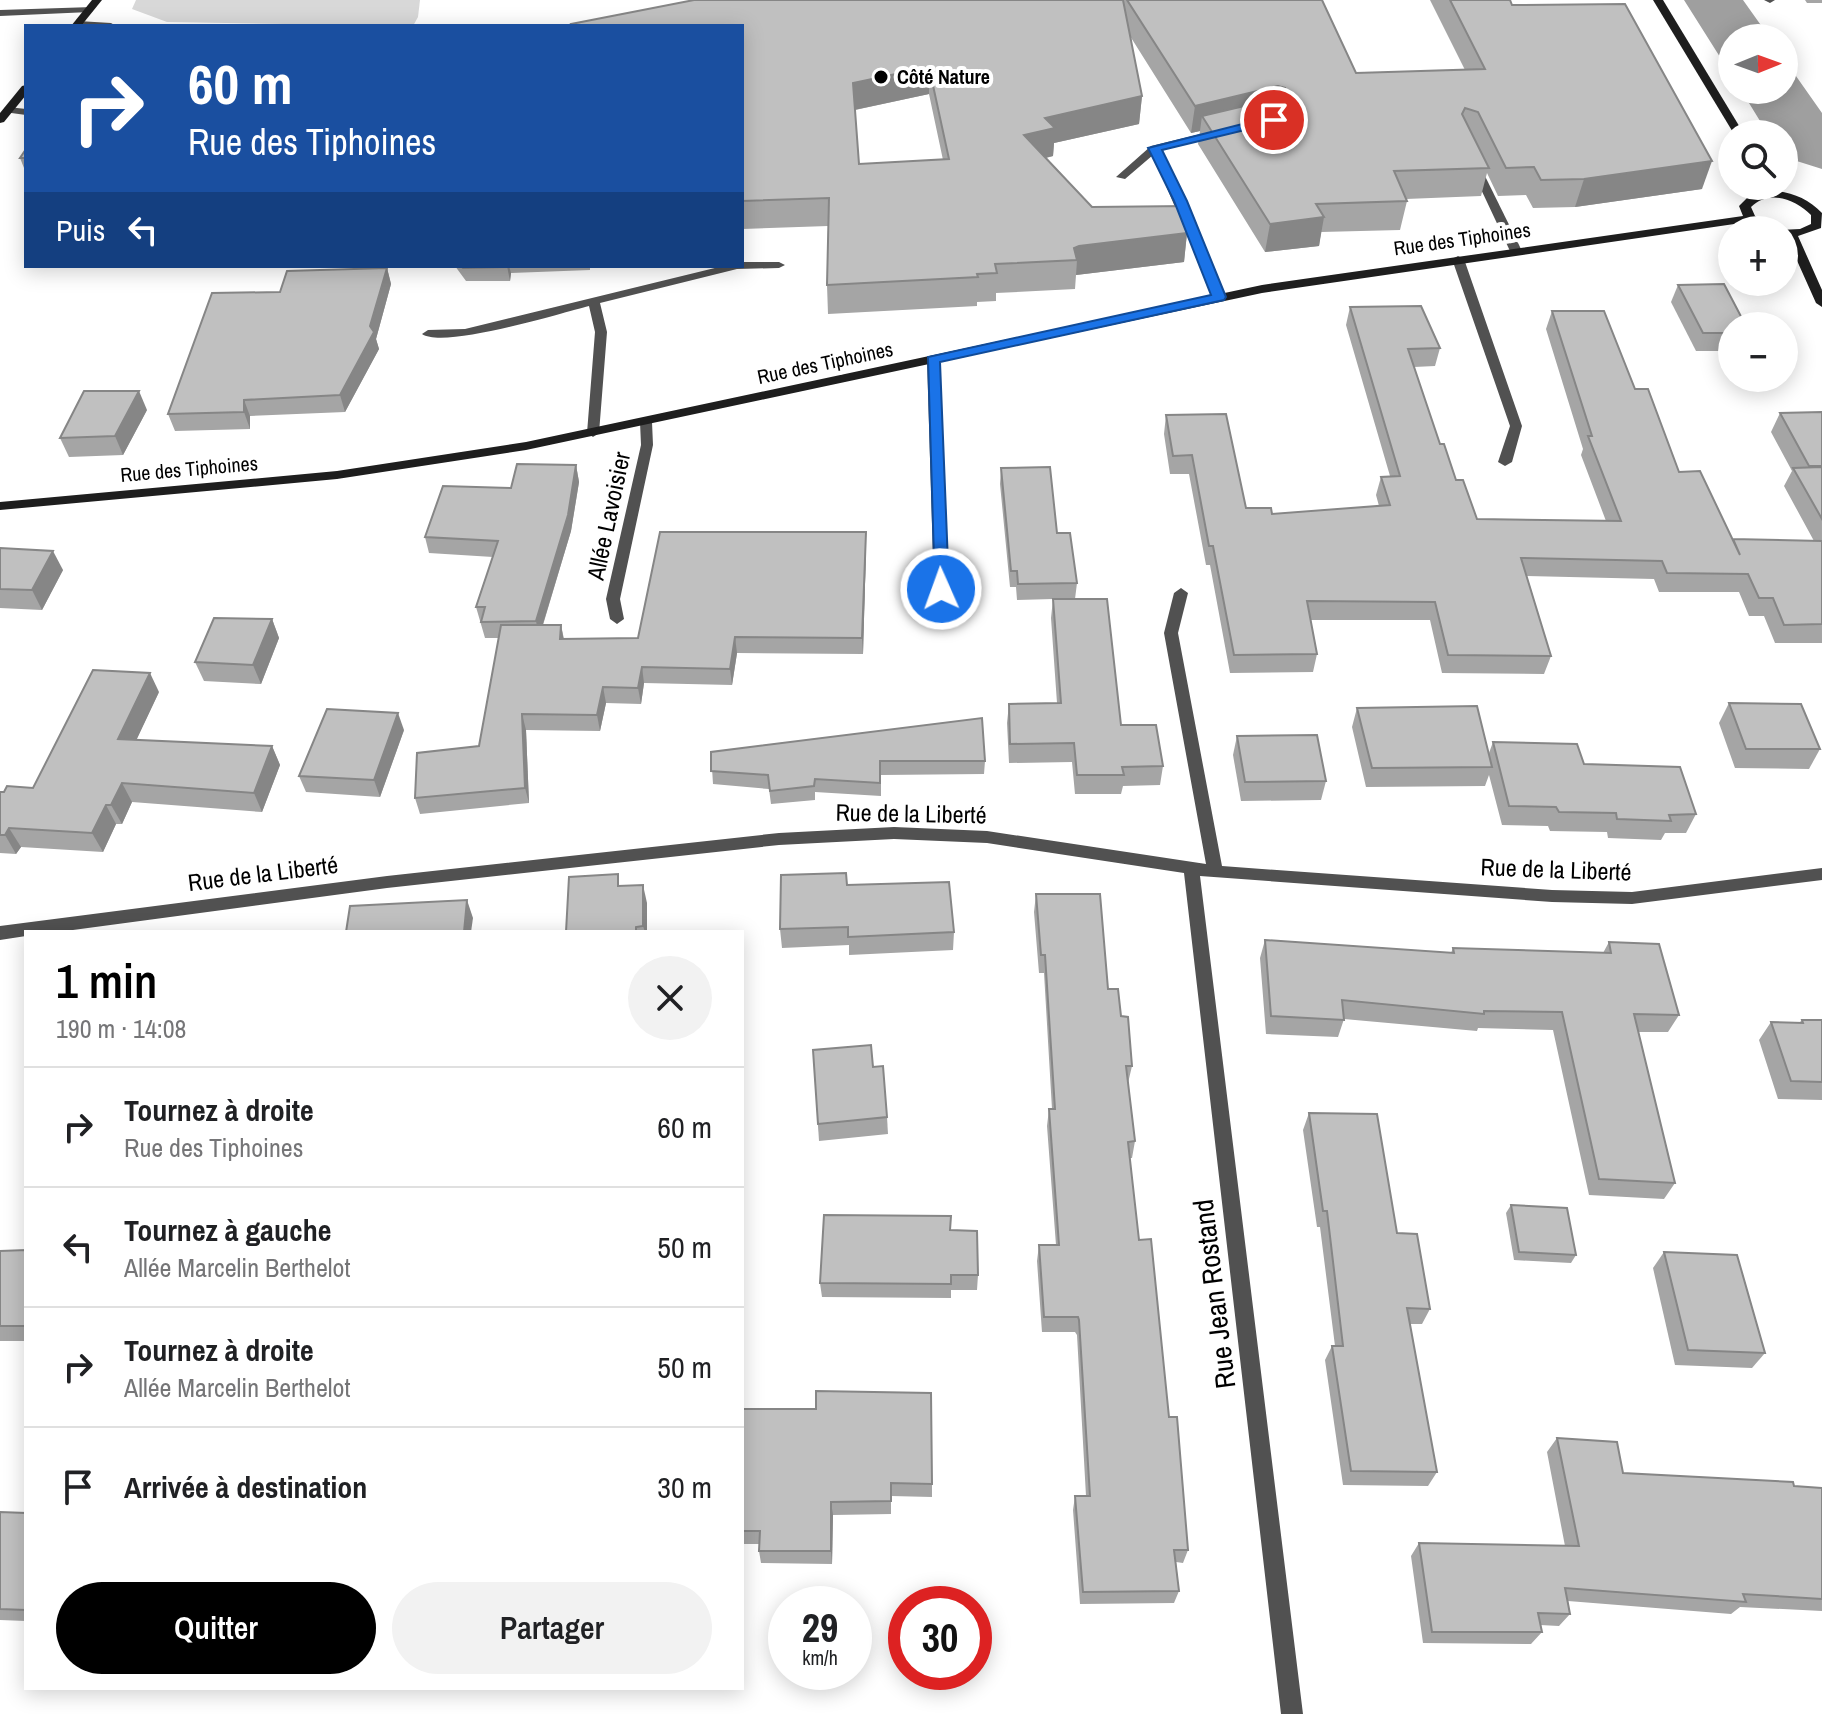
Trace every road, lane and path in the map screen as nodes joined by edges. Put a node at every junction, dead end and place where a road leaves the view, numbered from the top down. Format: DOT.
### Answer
graph roads {
  1 [pos="97,0"];
  2 [pos="1658,0"];
  3 [pos="90,9"];
  4 [pos="0,13"];
  5 [pos="78,24"];
  6 [pos="24,90"];
  7 [pos="24,112"];
  8 [pos="4,115"];
  9 [pos="1731,120"];
  10 [pos="1229,130"];
  11 [pos="1155,148"];
  12 [pos="1470,155"];
  13 [pos="1121,177"];
  14 [pos="1822,199"];
  15 [pos="1798,200"];
  16 [pos="1805,203"];
  17 [pos="1820,215"];
  18 [pos="1718,223"];
  19 [pos="1798,232"];
  20 [pos="1516,251"];
  21 [pos="1798,255"];
  22 [pos="1458,259"];
  23 [pos="779,265"];
  24 [pos="744,266"];
  25 [pos="729,268"];
  26 [pos="1219,297"];
  27 [pos="594,303"];
  28 [pos="1822,303"];
  29 [pos="428,334"];
  30 [pos="933,360"];
  31 [pos="646,422"];
  32 [pos="593,433"];
  33 [pos="1505,462"];
  34 [pos="0,506"];
  35 [pos="941,589"];
  36 [pos="1181,593"];
  37 [pos="617,619"];
  38 [pos="1191,868"];
  39 [pos="1215,872"];
  40 [pos="1822,874"];
  41 [pos="0,933"];
  42 [pos="1292,1714"];
  1 -- 3 [label="street"];
  2 -- 9 [label="street"];
  3 -- 4 [label="street"];
  3 -- 5 [label="street"];
  6 -- 8 [label="street"];
  7 -- 8 [label="street"];
  10 -- 11 [label="street"];
  11 -- 13 [label="street"];
  11 -- 26 [label="street"];
  12 -- 20 [label="street"];
  14 -- 16 [label="street"];
  15 -- 16 [label="street"];
  16 -- 17 [label="street"];
  17 -- 19 [label="street"];
  18 -- 20 [label="street, Rue des Tiphoines"];
  20 -- 22 [label="street, Rue des Tiphoines"];
  21 -- 28 [label="street"];
  22 -- 26 [label="street, Rue des Tiphoines"];
  22 -- 33 [label="street"];
  23 -- 24 [label="street"];
  25 -- 27 [label="street"];
  26 -- 30 [label="street, Rue des Tiphoines"];
  27 -- 29 [label="street"];
  27 -- 32 [label="street"];
  30 -- 31 [label="street, Rue des Tiphoines"];
  30 -- 35 [label="street"];
  31 -- 32 [label="street, Rue des Tiphoines"];
  31 -- 37 [label="street, Allée Lavoisier"];
  32 -- 34 [label="street, Rue des Tiphoines"];
  36 -- 39 [label="street"];
  38 -- 39 [label="street, Rue de la Liberté"];
  38 -- 41 [label="street, Rue de la Liberté"];
  38 -- 42 [label="street, Rue Jean Rostand"];
  39 -- 40 [label="street, Rue de la Liberté"];
}
